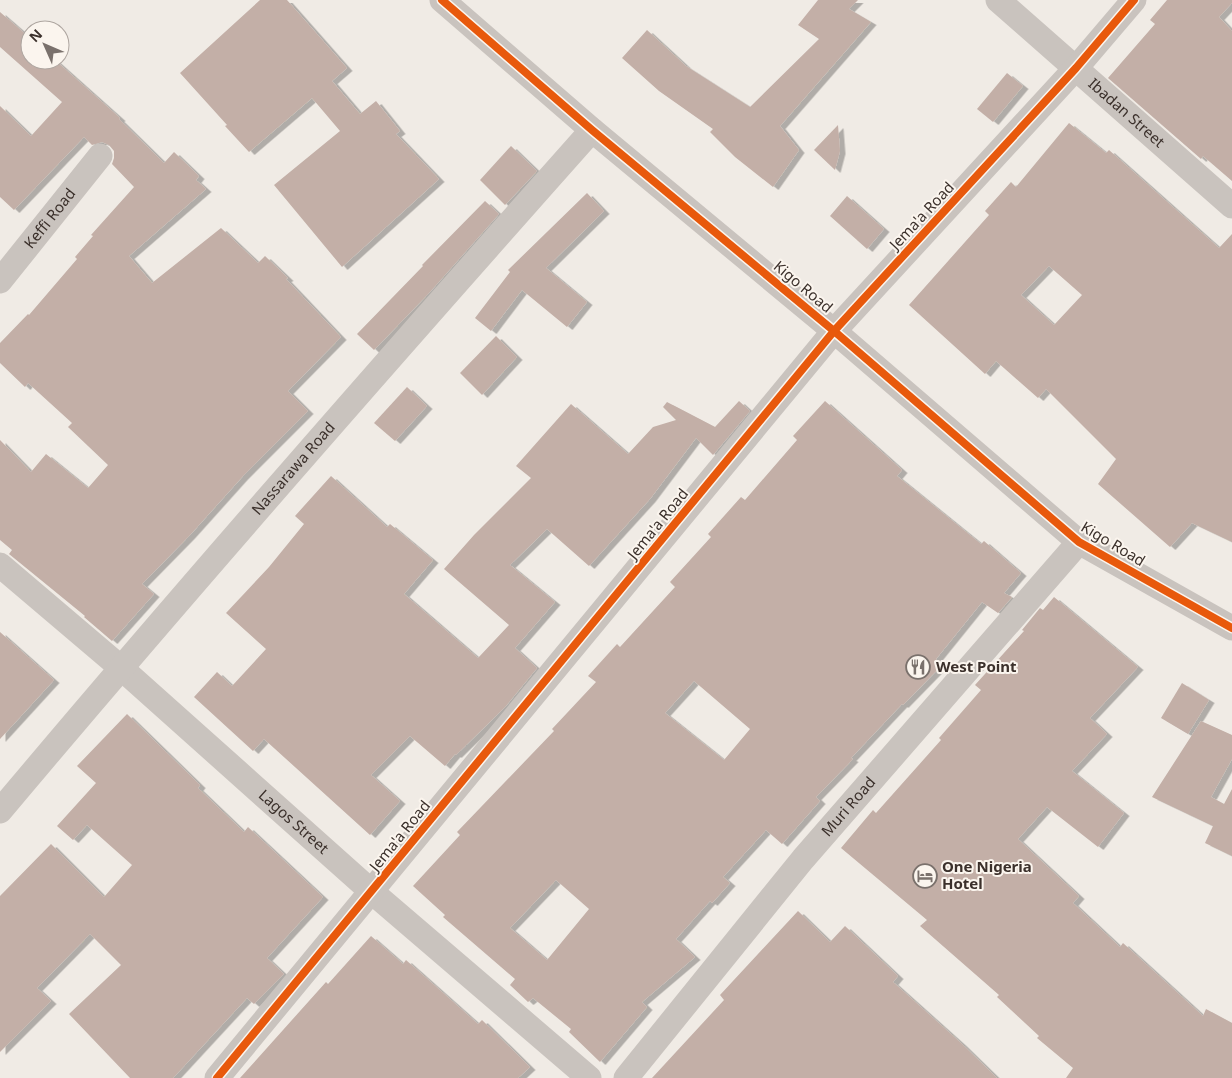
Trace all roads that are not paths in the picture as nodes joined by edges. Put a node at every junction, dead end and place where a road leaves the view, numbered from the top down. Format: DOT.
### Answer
graph roads {
  1 [pos="442,0"];
  2 [pos="998,0"];
  3 [pos="1134,0"];
  4 [pos="1076,68"];
  5 [pos="592,130"];
  6 [pos="100,156"];
  7 [pos="1232,206"];
  8 [pos="0,281"];
  9 [pos="834,331"];
  10 [pos="1079,542"];
  11 [pos="0,565"];
  12 [pos="1232,628"];
  13 [pos="120,667"];
  14 [pos="0,812"];
  15 [pos="372,892"];
  16 [pos="217,1078"];
  17 [pos="589,1078"];
  18 [pos="626,1078"];
  1 -- 5 [label="street, Kigo Road"];
  2 -- 4 [label="street, Ibadan Street"];
  3 -- 4 [label="street, Jema'a Road"];
  4 -- 7 [label="street, Ibadan Street"];
  4 -- 9 [label="street, Jema'a Road"];
  5 -- 9 [label="street, Kigo Road"];
  5 -- 13 [label="street, Nassarawa Road"];
  6 -- 8 [label="street, Keffi Road"];
  9 -- 10 [label="street, Kigo Road"];
  9 -- 15 [label="street, Jema'a Road"];
  10 -- 12 [label="street, Kigo Road"];
  10 -- 18 [label="street, Muri Road"];
  11 -- 13 [label="street, Lagos Street"];
  13 -- 14 [label="street, Nassarawa Road"];
  13 -- 15 [label="street, Lagos Street"];
  15 -- 16 [label="street, Jema'a Road"];
  15 -- 17 [label="street, Lagos Street"];
}
